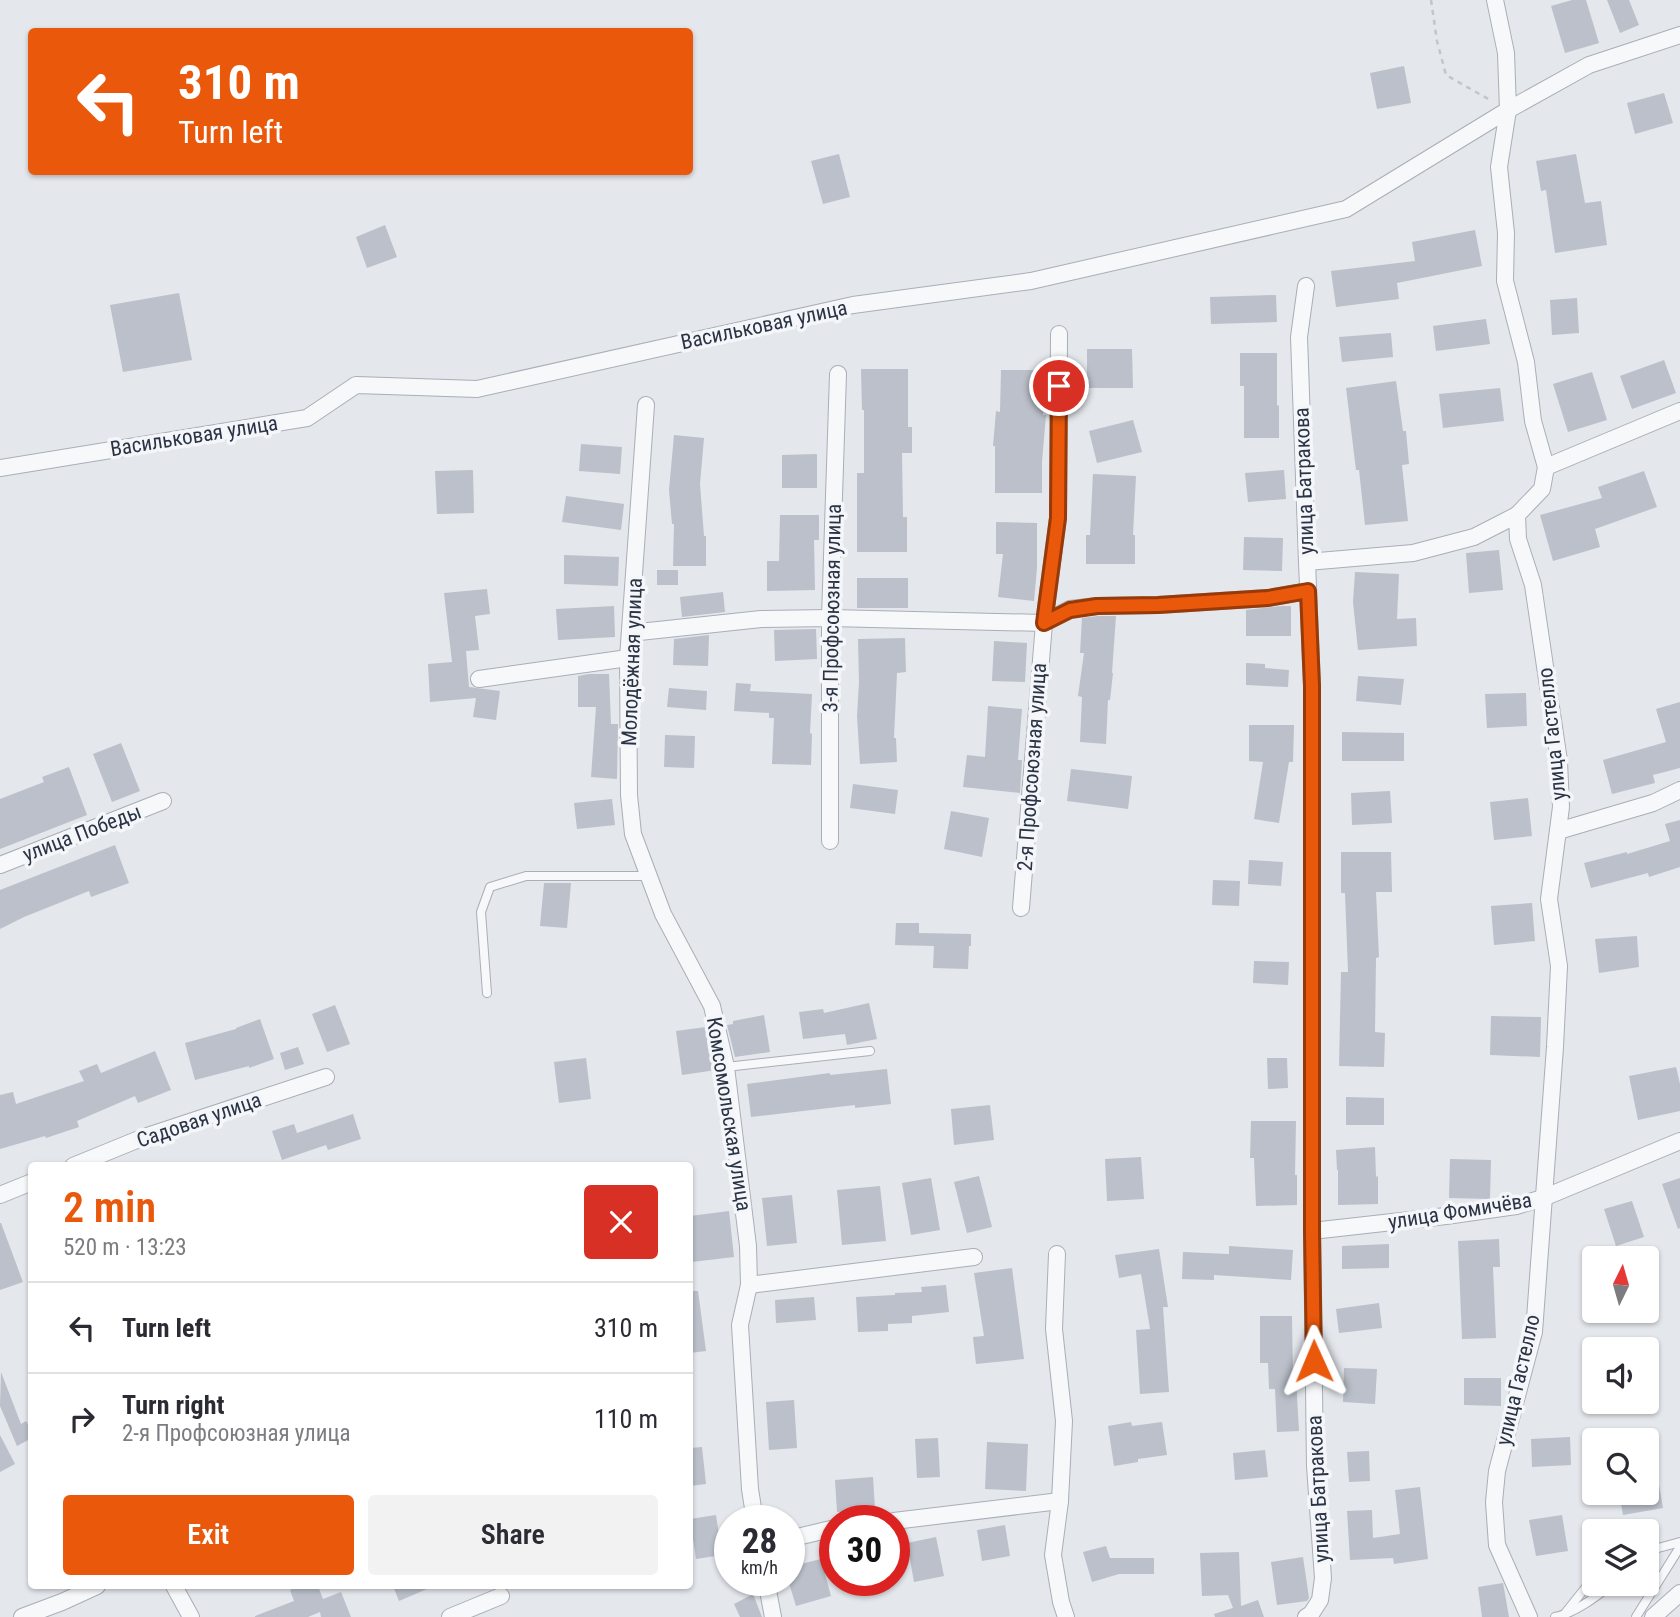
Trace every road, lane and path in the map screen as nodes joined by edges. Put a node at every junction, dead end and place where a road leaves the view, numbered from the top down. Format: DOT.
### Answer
graph roads {
  1 [pos="1432,0"];
  2 [pos="1494,0"];
  3 [pos="1680,35"];
  4 [pos="1508,110"];
  5 [pos="1306,286"];
  6 [pos="1059,334"];
  7 [pos="838,374"];
  8 [pos="646,405"];
  9 [pos="1680,411"];
  10 [pos="1546,467"];
  11 [pos="0,468"];
  12 [pos="1517,515"];
  13 [pos="1307,562"];
  14 [pos="1308,591"];
  15 [pos="830,618"];
  16 [pos="1044,623"];
  17 [pos="630,633"];
  18 [pos="628,658"];
  19 [pos="480,679"];
  20 [pos="1680,790"];
  21 [pos="163,801"];
  22 [pos="1558,831"];
  23 [pos="830,841"];
  24 [pos="0,865"];
  25 [pos="649,876"];
  26 [pos="1021,908"];
  27 [pos="663,914"];
  28 [pos="487,993"];
  29 [pos="870,1051"];
  30 [pos="726,1067"];
  31 [pos="326,1077"];
  32 [pos="1680,1141"];
  33 [pos="83,1162"];
  34 [pos="28,1184"];
  35 [pos="0,1195"];
  36 [pos="1543,1198"];
  37 [pos="1312,1231"];
  38 [pos="1057,1254"];
  39 [pos="974,1257"];
  40 [pos="749,1285"];
  41 [pos="1060,1501"];
  42 [pos="752,1505"];
  43 [pos="910,1519"];
  44 [pos="1680,1542"];
  45 [pos="1680,1547"];
  46 [pos="1659,1548"];
  47 [pos="90,1589"];
  48 [pos="176,1589"];
  49 [pos="1582,1591"];
  50 [pos="1680,1593"];
  51 [pos="501,1596"];
  52 [pos="769,1596"];
  53 [pos="1596,1596"];
  54 [pos="1560,1616"];
  55 [pos="22,1617"];
  56 [pos="191,1617"];
  57 [pos="450,1617"];
  58 [pos="773,1617"];
  59 [pos="1066,1617"];
  60 [pos="1306,1617"];
  61 [pos="1529,1617"];
  62 [pos="1636,1617"];
  63 [pos="1653,1617"];
  1 -- 4 [label="path"];
  2 -- 4 [label="street"];
  3 -- 4 [label="street, Васильковая улица"];
  4 -- 10 [label="street"];
  4 -- 11 [label="street, Васильковая улица"];
  5 -- 13 [label="street, улица Батракова"];
  6 -- 16 [label="street, 2-я Профсоюзная улица"];
  7 -- 15 [label="street, 3-я Профсоюзная улица"];
  8 -- 17 [label="street, Молодёжная улица"];
  9 -- 10 [label="street"];
  10 -- 12 [label="street"];
  12 -- 13 [label="street"];
  12 -- 22 [label="street, улица Гастелло"];
  13 -- 14 [label="street, улица Батракова"];
  14 -- 16 [label="street"];
  14 -- 37 [label="street, улица Батракова"];
  15 -- 16 [label="street"];
  15 -- 17 [label="street"];
  15 -- 23 [label="street, 3-я Профсоюзная улица"];
  16 -- 26 [label="street, 2-я Профсоюзная улица"];
  17 -- 18 [label="street, Молодёжная улица"];
  18 -- 19 [label="street"];
  18 -- 25 [label="street, Молодёжная улица"];
  20 -- 22 [label="street"];
  21 -- 24 [label="street, улица Победы"];
  22 -- 36 [label="street, улица Гастелло"];
  25 -- 27 [label="street, Молодёжная улица"];
  25 -- 28 [label="lane"];
  27 -- 30 [label="street, Комсомольская улица"];
  29 -- 30 [label="lane"];
  30 -- 40 [label="street, Комсомольская улица"];
  31 -- 33 [label="street, Садовая улица"];
  32 -- 36 [label="street, улица Фомичёва"];
  34 -- 35 [label="street"];
  36 -- 37 [label="street, улица Фомичёва"];
  36 -- 61 [label="street, улица Гастелло"];
  37 -- 60 [label="street, улица Батракова"];
  38 -- 41 [label="street"];
  39 -- 40 [label="street"];
  40 -- 42 [label="street, Комсомольская улица"];
  41 -- 43 [label="street"];
  41 -- 59 [label="street"];
  44 -- 46 [label="lane"];
  45 -- 62 [label="lane"];
  47 -- 55 [label="street"];
  48 -- 56 [label="street"];
  49 -- 54 [label="lane"];
  50 -- 63 [label="street"];
  51 -- 57 [label="street"];
  52 -- 58 [label="street"];
  53 -- 54 [label="lane"];
}
